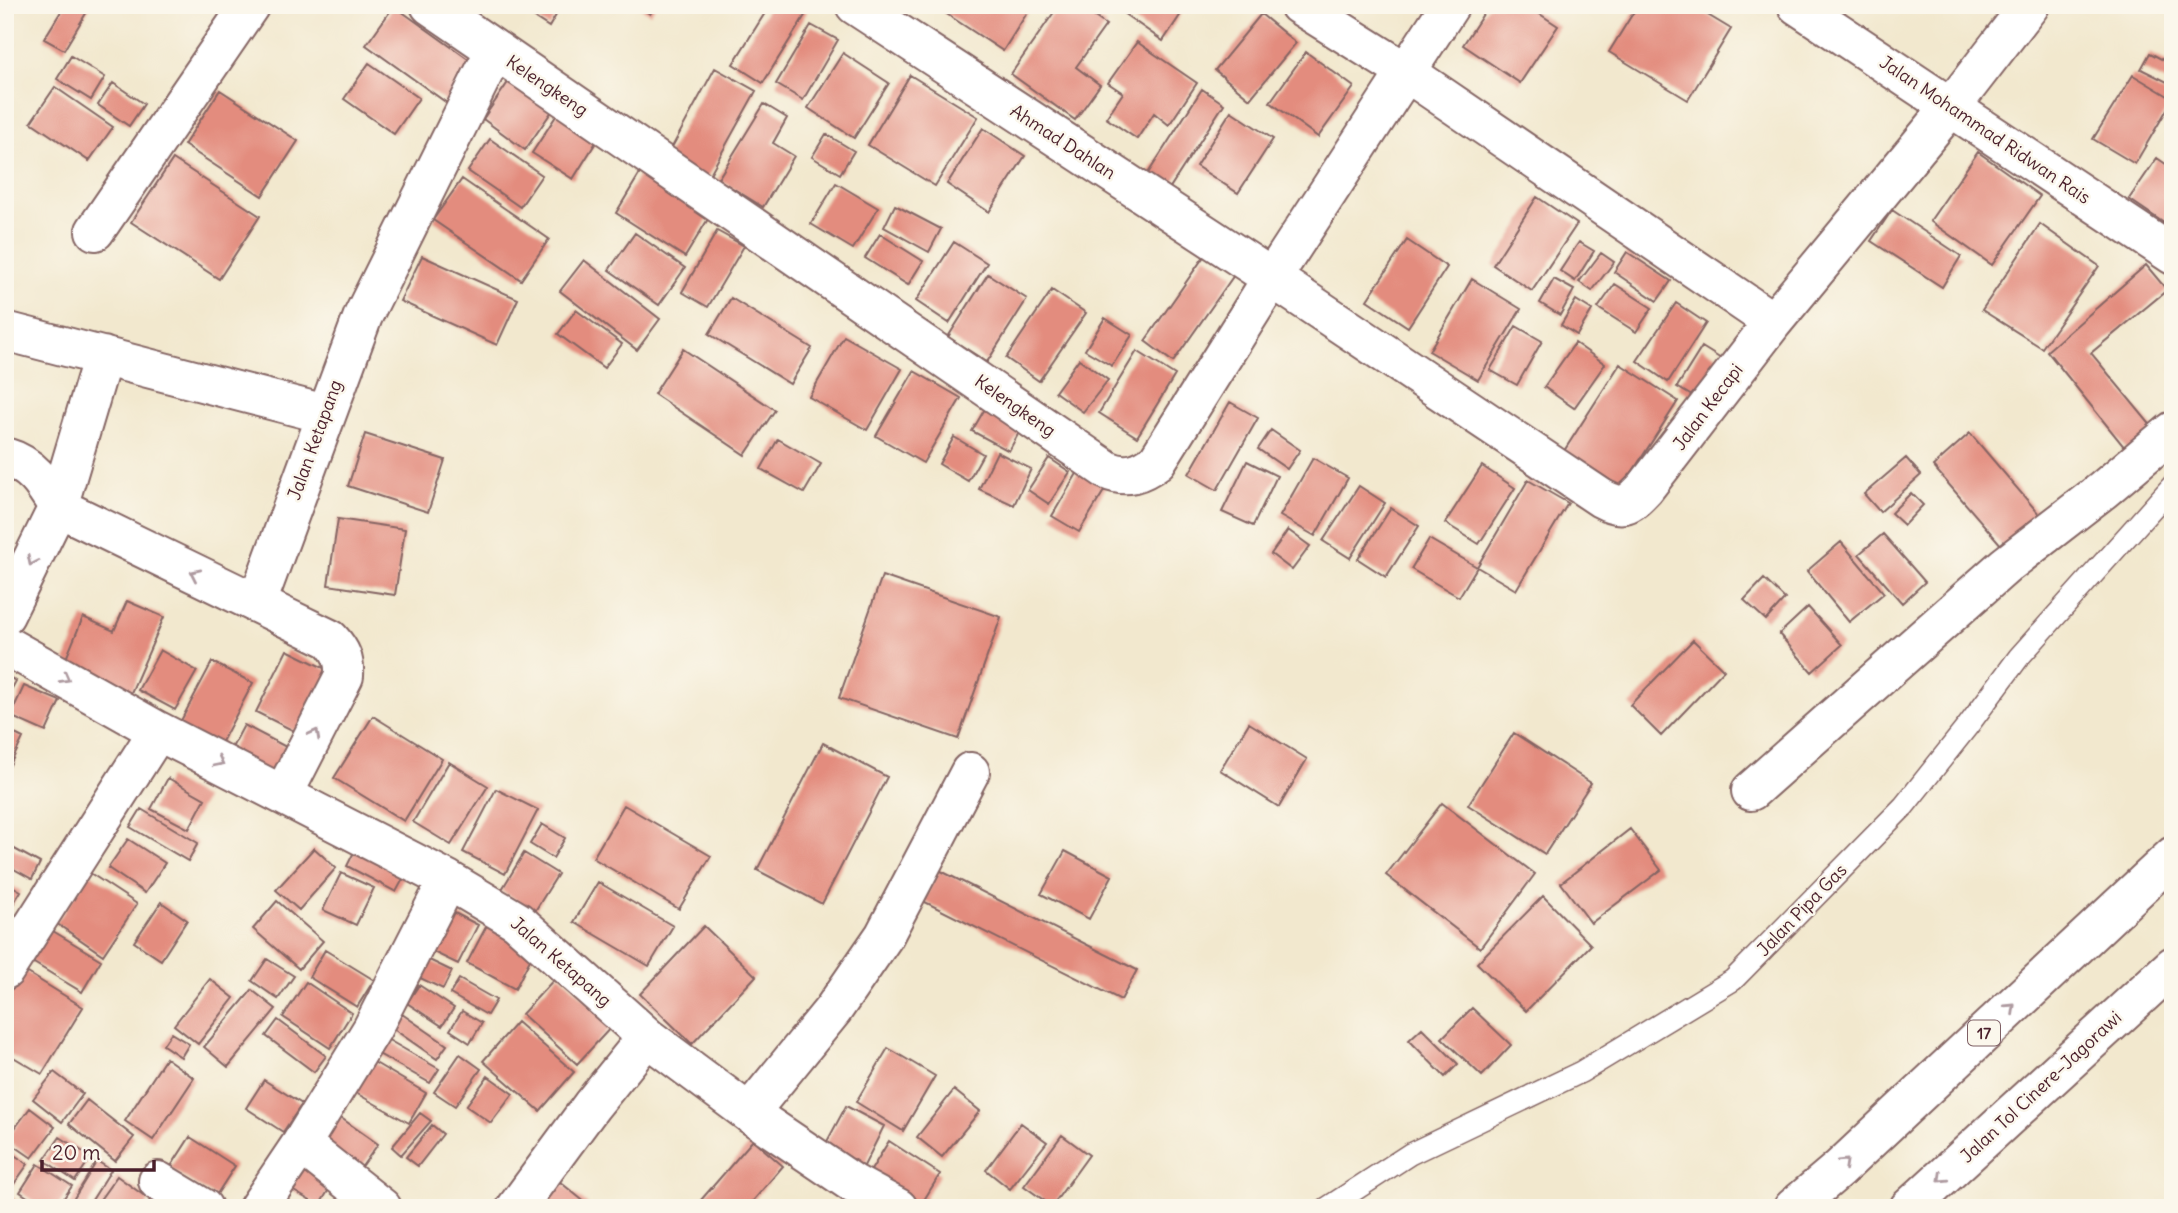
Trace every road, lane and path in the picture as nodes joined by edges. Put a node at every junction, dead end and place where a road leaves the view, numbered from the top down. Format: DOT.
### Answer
graph roads {
  1 [pos="250,5"];
  2 [pos="430,5"];
  3 [pos="855,5"];
  4 [pos="1299,5"];
  5 [pos="1450,5"];
  6 [pos="1797,5"];
  7 [pos="2030,5"];
  8 [pos="495,50"];
  9 [pos="1406,72"];
  10 [pos="1951,107"];
  11 [pos="95,231"];
  12 [pos="2173,255"];
  13 [pos="1272,278"];
  14 [pos="1773,322"];
  15 [pos="5,331"];
  16 [pos="103,356"];
  17 [pos="325,414"];
  18 [pos="2173,431"];
  19 [pos="5,457"];
  20 [pos="2173,485"];
  21 [pos="58,507"];
  22 [pos="257,603"];
  23 [pos="5,615"];
  24 [pos="5,645"];
  25 [pos="158,731"];
  26 [pos="970,772"];
  27 [pos="1751,791"];
  28 [pos="283,794"];
  29 [pos="2173,856"];
  30 [pos="448,880"];
  31 [pos="2173,966"];
  32 [pos="5,970"];
  33 [pos="648,1037"];
  34 [pos="749,1113"];
  35 [pos="301,1144"];
  36 [pos="158,1181"];
  37 [pos="203,1208"];
  38 [pos="258,1208"];
  39 [pos="382,1208"];
  40 [pos="516,1208"];
  41 [pos="898,1208"];
  42 [pos="1327,1208"];
  43 [pos="1793,1208"];
  44 [pos="1909,1208"];
  1 -- 11 [label="main road"];
  2 -- 8 [label="main road, Kelengkeng"];
  3 -- 13 [label="main road, Ahmad Dahlan"];
  4 -- 9 [label="main road"];
  5 -- 9 [label="main road, Kelengkeng"];
  6 -- 10 [label="main road, Jalan Mohammad Ridwan Rais"];
  7 -- 10 [label="main road"];
  8 -- 13 [label="main road, Kelengkeng"];
  8 -- 17 [label="main road, Jalan Ketapang"];
  9 -- 13 [label="main road, Kelengkeng"];
  9 -- 14 [label="main road"];
  10 -- 12 [label="main road, Jalan Mohammad Ridwan Rais"];
  10 -- 14 [label="main road"];
  13 -- 14 [label="main road, Jalan Kecapi"];
  15 -- 16 [label="main road"];
  16 -- 17 [label="main road"];
  16 -- 21 [label="main road"];
  17 -- 22 [label="main road, Jalan Ketapang"];
  18 -- 27 [label="main road"];
  19 -- 21 [label="main road"];
  20 -- 42 [label="lane, Jalan Pipa Gas"];
  22 -- 21 [label="main road, one-way"];
  21 -- 23 [label="main road, one-way"];
  28 -- 22 [label="main road, one-way"];
  24 -- 25 [label="main road, Jalan Ketapang, one-way"];
  25 -- 28 [label="main road, Jalan Ketapang, one-way"];
  25 -- 32 [label="main road"];
  26 -- 34 [label="main road"];
  28 -- 30 [label="main road, Jalan Ketapang"];
  43 -- 29 [label="main road, 17, one-way"];
  30 -- 33 [label="main road, Jalan Ketapang"];
  30 -- 35 [label="main road"];
  31 -- 44 [label="main road, Jalan Tol Cinere–Jagorawi, one-way"];
  33 -- 34 [label="main road, Jalan Ketapang"];
  33 -- 40 [label="main road"];
  34 -- 41 [label="main road, Jalan Ketapang"];
  35 -- 38 [label="main road"];
  35 -- 39 [label="main road"];
  36 -- 37 [label="main road"];
}
